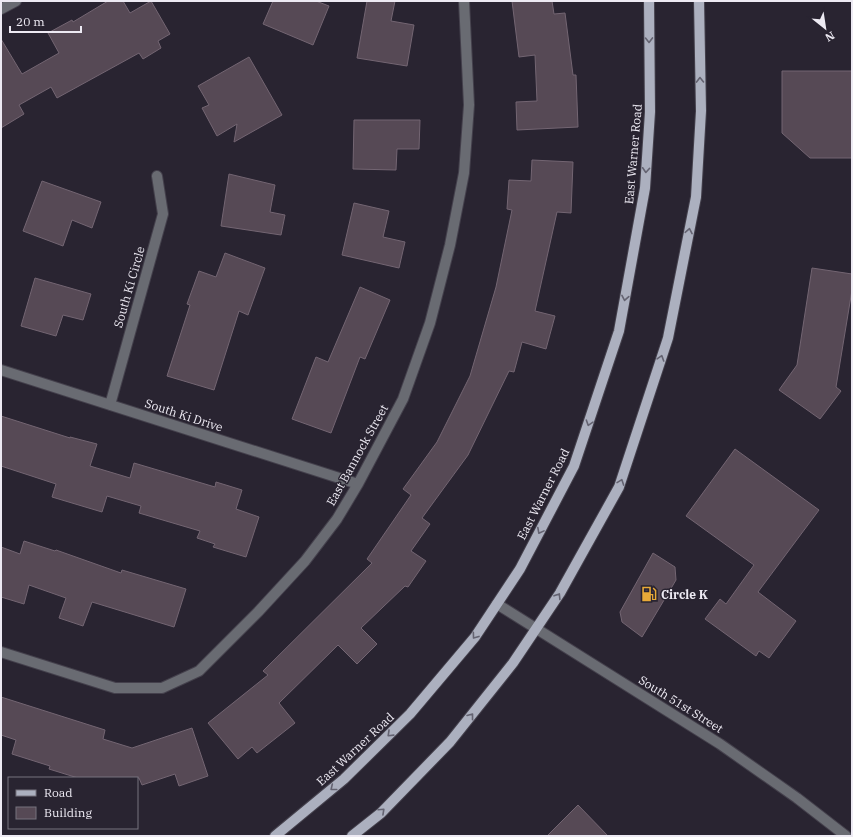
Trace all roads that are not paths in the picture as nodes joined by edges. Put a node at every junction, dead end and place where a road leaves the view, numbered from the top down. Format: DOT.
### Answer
graph roads {
  1 [pos="16,1"];
  2 [pos="464,1"];
  3 [pos="649,1"];
  4 [pos="699,1"];
  5 [pos="1,10"];
  6 [pos="157,176"];
  7 [pos="1,370"];
  8 [pos="110,405"];
  9 [pos="358,484"];
  10 [pos="497,604"];
  11 [pos="537,628"];
  12 [pos="1,652"];
  13 [pos="275,836"];
  14 [pos="352,836"];
  15 [pos="846,836"];
  1 -- 5 [label="street"];
  2 -- 9 [label="street, East Bannock Street"];
  3 -- 10 [label="main road, East Warner Road, one-way"];
  11 -- 4 [label="main road, one-way"];
  6 -- 8 [label="street, South Ki Circle"];
  7 -- 8 [label="street, South Ki Drive"];
  8 -- 9 [label="street, South Ki Drive"];
  9 -- 12 [label="street, East Bannock Street"];
  10 -- 11 [label="street, South 51st Street"];
  10 -- 13 [label="main road, East Warner Road, one-way"];
  14 -- 11 [label="main road, one-way"];
  11 -- 15 [label="street, South 51st Street"];
}
